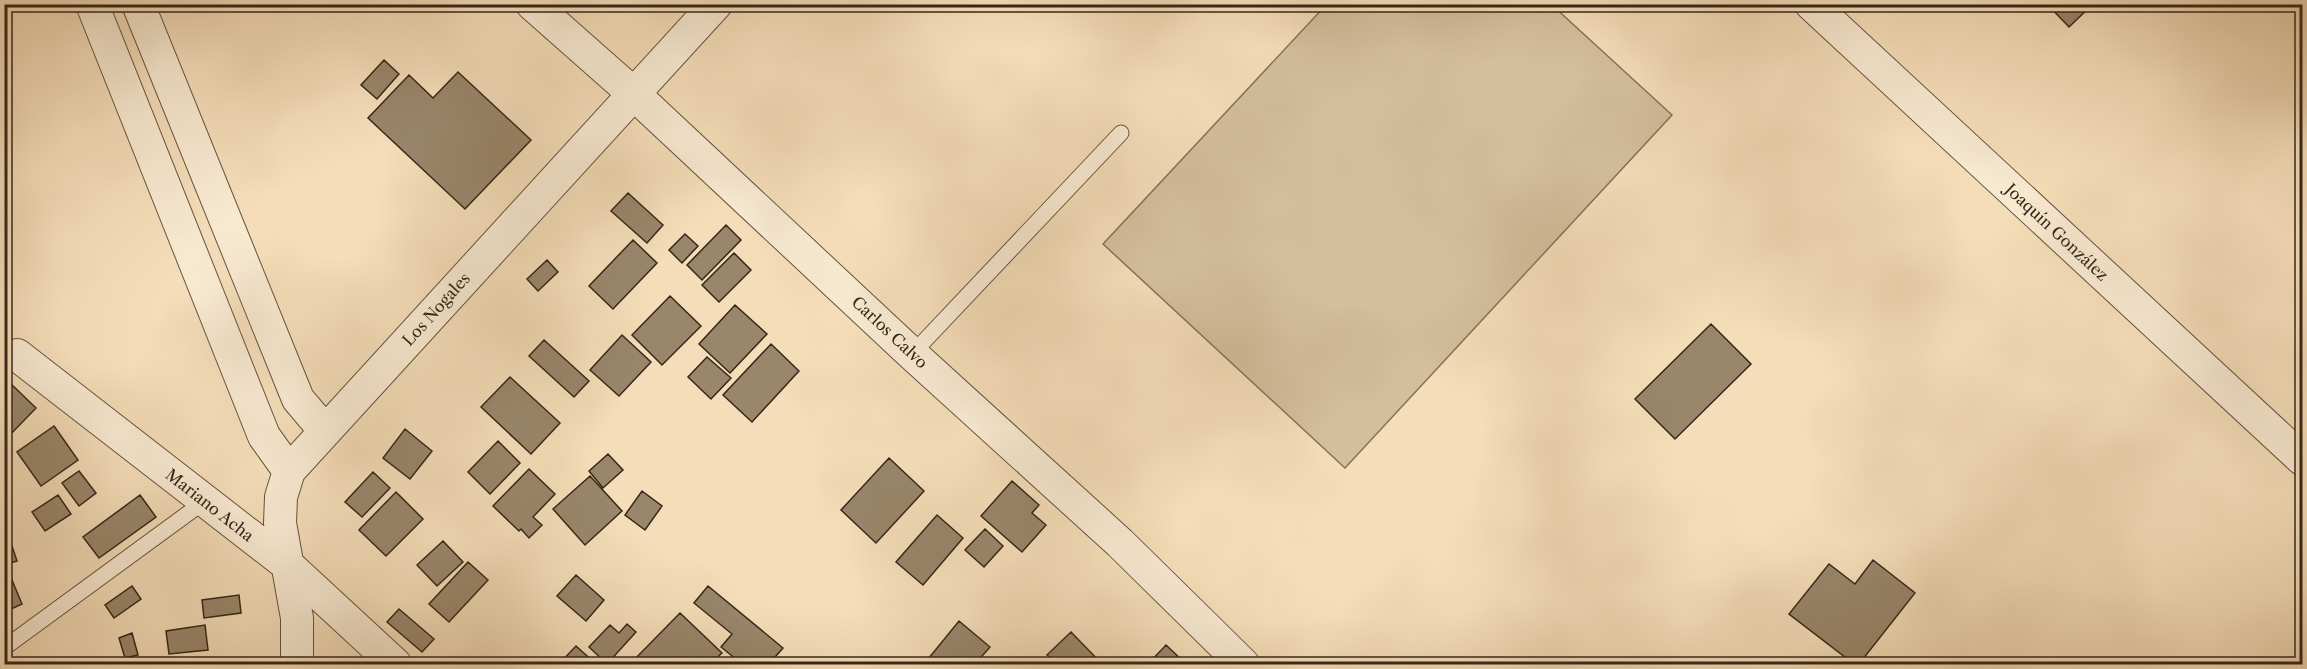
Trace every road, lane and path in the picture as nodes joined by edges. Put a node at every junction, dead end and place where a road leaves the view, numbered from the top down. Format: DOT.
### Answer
graph roads {
  1 [pos="92,4"];
  2 [pos="138,4"];
  3 [pos="532,4"];
  4 [pos="716,4"];
  5 [pos="1810,4"];
  6 [pos="635,94"];
  7 [pos="1121,133"];
  8 [pos="912,354"];
  9 [pos="17,355"];
  10 [pos="325,431"];
  11 [pos="2302,459"];
  12 [pos="289,471"];
  13 [pos="205,501"];
  14 [pos="289,566"];
  15 [pos="4,648"];
  16 [pos="297,664"];
  17 [pos="395,664"];
  18 [pos="1243,664"];
  1 -- 12 [label="street"];
  2 -- 10 [label="street"];
  3 -- 6 [label="street, Carlos Calvo"];
  4 -- 6 [label="street, Los Nogales"];
  5 -- 11 [label="street, Joaquín González"];
  6 -- 8 [label="street, Carlos Calvo"];
  6 -- 10 [label="street, Los Nogales"];
  7 -- 8 [label="lane"];
  8 -- 18 [label="street, Carlos Calvo"];
  9 -- 13 [label="street, Mariano Acha"];
  10 -- 12 [label="street, Los Nogales"];
  12 -- 14 [label="street, Los Nogales"];
  13 -- 14 [label="street, Mariano Acha"];
  13 -- 15 [label="lane"];
  14 -- 16 [label="street, Los Nogales"];
  14 -- 17 [label="street, Mariano Acha"];
}
